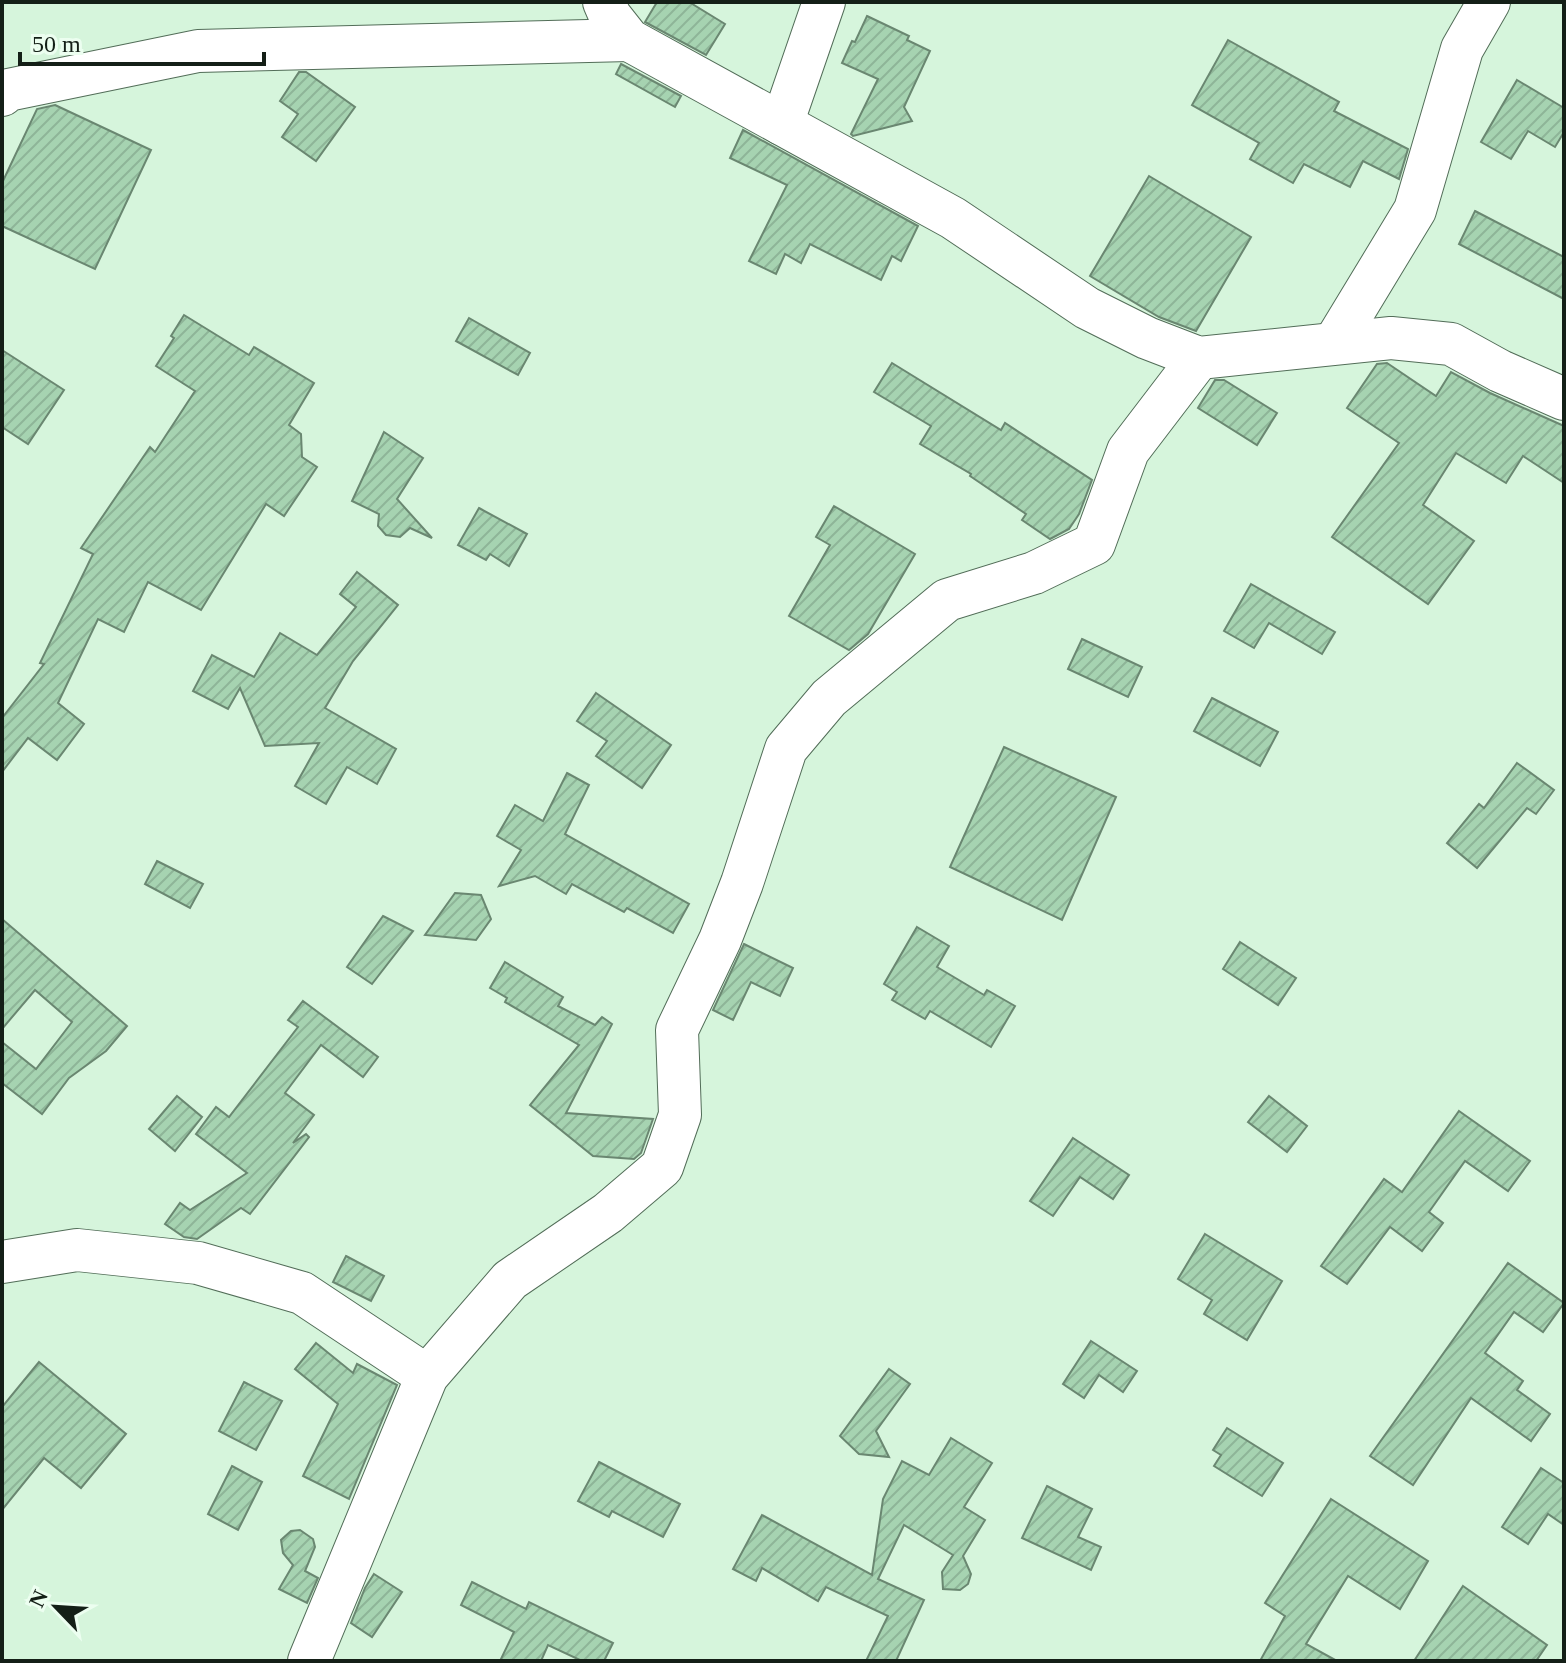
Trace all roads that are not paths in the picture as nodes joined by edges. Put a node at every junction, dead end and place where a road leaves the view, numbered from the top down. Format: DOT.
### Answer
graph roads {
  1 [pos="604,2"];
  2 [pos="824,2"];
  3 [pos="1489,2"];
  4 [pos="629,40"];
  5 [pos="2,95"];
  6 [pos="782,124"];
  7 [pos="1335,342"];
  8 [pos="1199,358"];
  9 [pos="1564,399"];
  10 [pos="2,1262"];
  11 [pos="427,1376"];
  12 [pos="309,1661"];
  1 -- 4 [label="street"];
  2 -- 6 [label="street"];
  3 -- 7 [label="street"];
  4 -- 5 [label="street"];
  4 -- 6 [label="street"];
  6 -- 8 [label="street"];
  7 -- 8 [label="street"];
  7 -- 9 [label="street"];
  8 -- 11 [label="street"];
  10 -- 11 [label="street"];
  11 -- 12 [label="street"];
}
